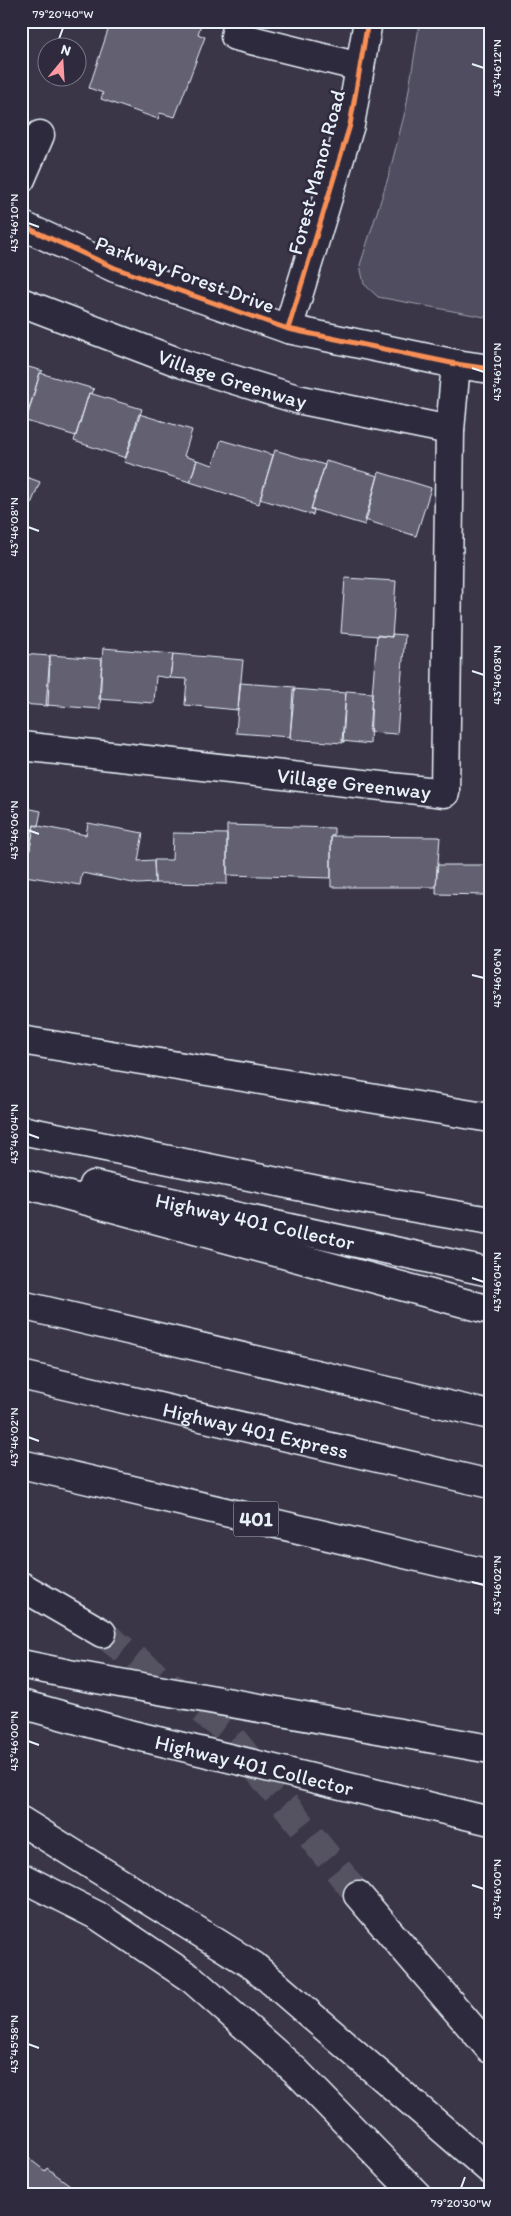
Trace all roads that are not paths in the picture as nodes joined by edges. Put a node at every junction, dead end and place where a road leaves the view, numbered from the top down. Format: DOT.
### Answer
graph roads {
  1 [pos="239,21"];
  2 [pos="368,21"];
  3 [pos="360,67"];
  4 [pos="40,135"];
  5 [pos="21,179"];
  6 [pos="21,225"];
  7 [pos="21,302"];
  8 [pos="288,329"];
  9 [pos="456,364"];
  10 [pos="490,369"];
  11 [pos="450,430"];
  12 [pos="21,746"];
  13 [pos="21,1040"];
  14 [pos="490,1118"];
  15 [pos="21,1130"];
  16 [pos="21,1168"];
  17 [pos="21,1183"];
  18 [pos="490,1221"];
  19 [pos="490,1272"];
  20 [pos="21,1305"];
  21 [pos="490,1310"];
  22 [pos="21,1375"];
  23 [pos="490,1415"];
  24 [pos="21,1464"];
  25 [pos="490,1484"];
  26 [pos="490,1574"];
  27 [pos="21,1586"];
  28 [pos="102,1633"];
  29 [pos="21,1664"];
  30 [pos="21,1704"];
  31 [pos="490,1749"];
  32 [pos="21,1821"];
  33 [pos="490,1821"];
  34 [pos="21,1876"];
  35 [pos="358,1895"];
  36 [pos="490,2049"];
  37 [pos="483,2164"];
  38 [pos="417,2195"];
  1 -- 3 [label="main road"];
  2 -- 3 [label="main road, Forest Manor Road"];
  3 -- 8 [label="main road, Forest Manor Road"];
  4 -- 5 [label="main road"];
  6 -- 8 [label="main road, Parkway Forest Drive"];
  7 -- 11 [label="main road, Village Greenway"];
  8 -- 9 [label="main road, Parkway Forest Drive"];
  9 -- 10 [label="main road, Parkway Forest Drive"];
  9 -- 11 [label="main road, Village Greenway"];
  11 -- 12 [label="main road, Village Greenway"];
  13 -- 14 [label="main road"];
  15 -- 18 [label="main road"];
  16 -- 19 [label="main road, Highway 401 Collector"];
  17 -- 21 [label="main road"];
  20 -- 23 [label="main road"];
  22 -- 25 [label="main road, Highway 401 Express"];
  24 -- 26 [label="main road, 401"];
  27 -- 28 [label="main road"];
  29 -- 31 [label="main road"];
  30 -- 33 [label="main road, Highway 401 Collector"];
  32 -- 37 [label="main road"];
  34 -- 38 [label="main road"];
  35 -- 36 [label="main road"];
}
